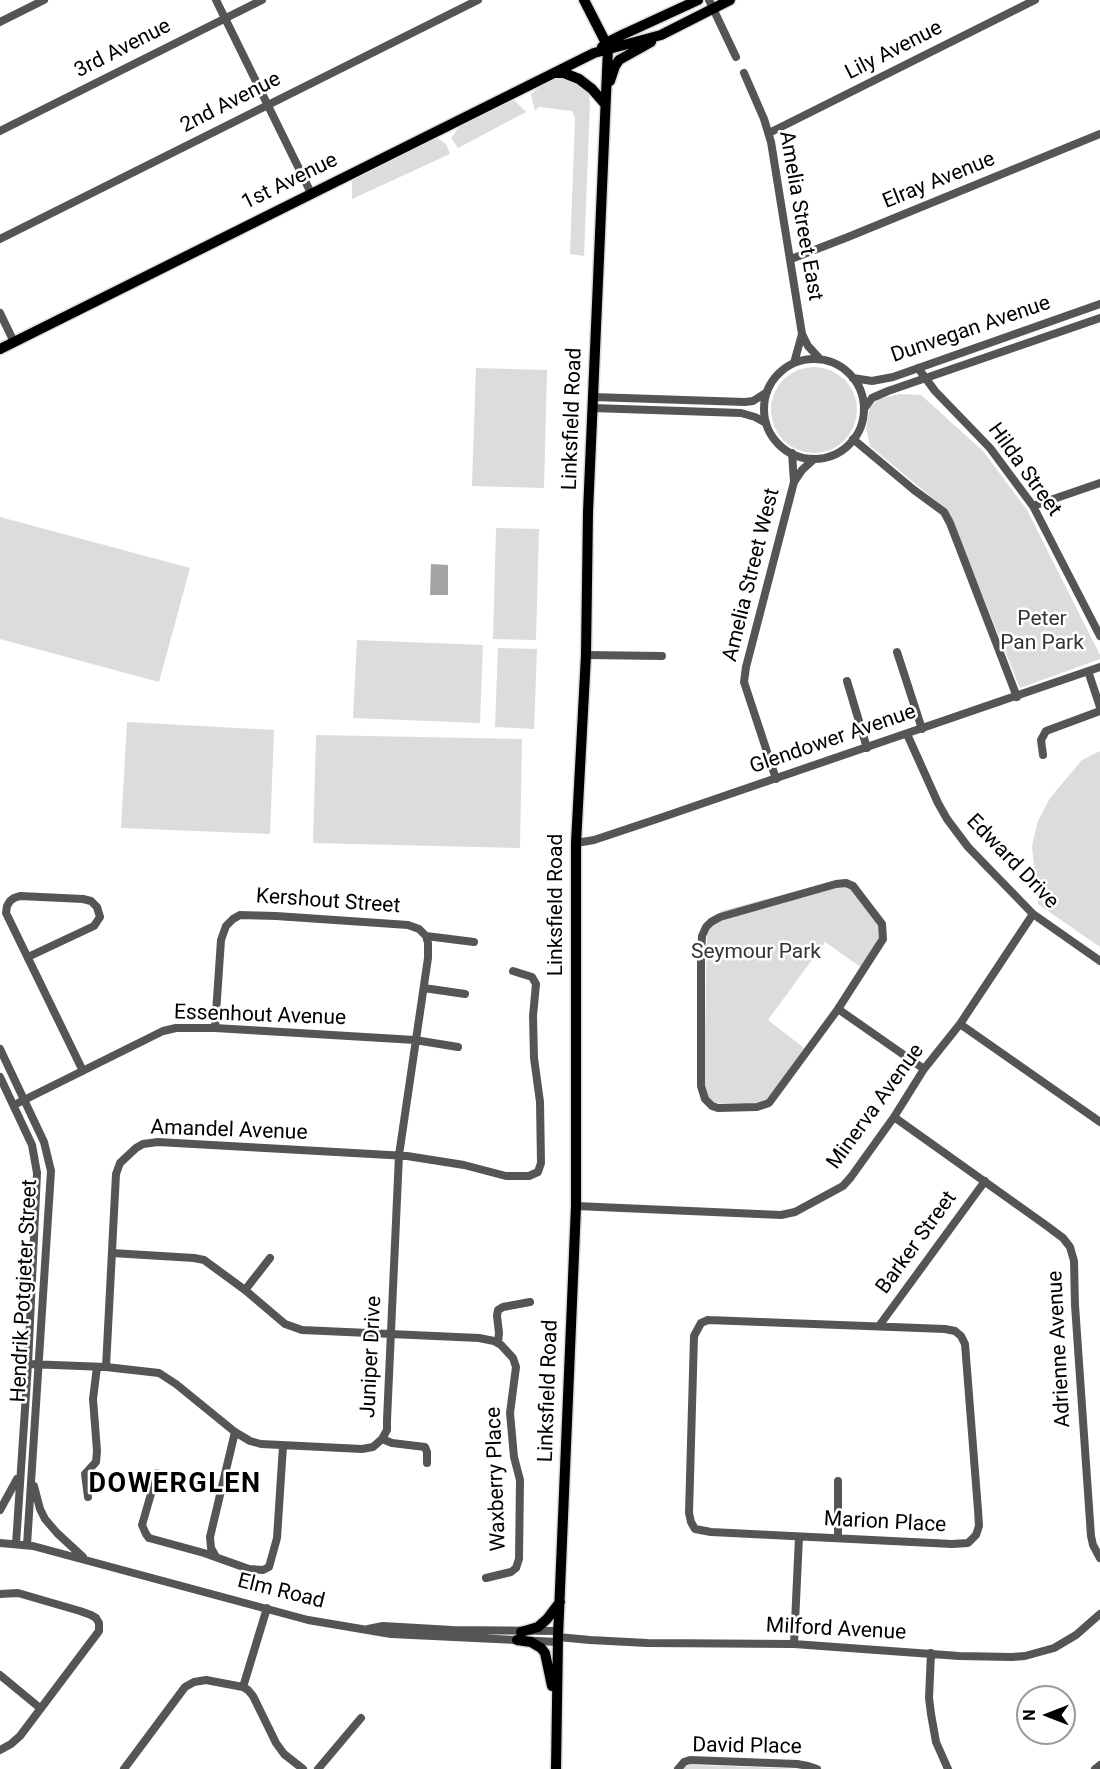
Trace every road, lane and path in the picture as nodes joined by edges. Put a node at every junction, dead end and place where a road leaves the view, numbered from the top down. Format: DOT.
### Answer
graph roads {
  1 [pos="44,0"];
  2 [pos="216,0"];
  3 [pos="262,0"];
  4 [pos="478,0"];
  5 [pos="584,0"];
  6 [pos="698,0"];
  7 [pos="730,0"];
  8 [pos="1035,0"];
  9 [pos="711,4"];
  10 [pos="225,18"];
  11 [pos="0,22"];
  12 [pos="661,35"];
  13 [pos="604,48"];
  14 [pos="736,57"];
  15 [pos="553,73"];
  16 [pos="744,73"];
  17 [pos="606,99"];
  18 [pos="268,105"];
  19 [pos="0,131"];
  20 [pos="769,133"];
  21 [pos="1100,134"];
  22 [pos="311,193"];
  23 [pos="0,239"];
  24 [pos="790,259"];
  25 [pos="1100,304"];
  26 [pos="1088,309"];
  27 [pos="0,313"];
  28 [pos="1096,319"];
  29 [pos="1031,328"];
  30 [pos="802,334"];
  31 [pos="1035,340"];
  32 [pos="14,342"];
  33 [pos="0,349"];
  34 [pos="820,359"];
  35 [pos="795,363"];
  36 [pos="918,369"];
  37 [pos="853,378"];
  38 [pos="924,378"];
  39 [pos="767,392"];
  40 [pos="681,399"];
  41 [pos="593,402"];
  42 [pos="864,408"];
  43 [pos="681,410"];
  44 [pos="766,423"];
  45 [pos="853,439"];
  46 [pos="792,453"];
  47 [pos="814,459"];
  48 [pos="794,482"];
  49 [pos="1100,483"];
  50 [pos="1033,506"];
  51 [pos="1100,636"];
  52 [pos="897,652"];
  53 [pos="586,655"];
  54 [pos="662,656"];
  55 [pos="1100,667"];
  56 [pos="1088,671"];
  57 [pos="847,681"];
  58 [pos="1017,697"];
  59 [pos="1100,709"];
  60 [pos="922,729"];
  61 [pos="907,734"];
  62 [pos="867,748"];
  63 [pos="1043,755"];
  64 [pos="776,779"];
  65 [pos="576,843"];
  66 [pos="1033,914"];
  67 [pos="426,936"];
  68 [pos="474,942"];
  69 [pos="28,957"];
  70 [pos="1100,961"];
  71 [pos="513,971"];
  72 [pos="424,988"];
  73 [pos="465,993"];
  74 [pos="838,1009"];
  75 [pos="960,1024"];
  76 [pos="215,1028"];
  77 [pos="415,1040"];
  78 [pos="458,1047"];
  79 [pos="0,1049"];
  80 [pos="924,1070"];
  81 [pos="83,1071"];
  82 [pos="0,1077"];
  83 [pos="25,1099"];
  84 [pos="14,1105"];
  85 [pos="894,1117"];
  86 [pos="1100,1122"];
  87 [pos="399,1155"];
  88 [pos="985,1181"];
  89 [pos="576,1206"];
  90 [pos="112,1253"];
  91 [pos="270,1258"];
  92 [pos="245,1290"];
  93 [pos="530,1302"];
  94 [pos="879,1326"];
  95 [pos="391,1335"];
  96 [pos="498,1343"];
  97 [pos="28,1364"];
  98 [pos="39,1364"];
  99 [pos="102,1367"];
  100 [pos="235,1432"];
  101 [pos="382,1439"];
  102 [pos="283,1446"];
  103 [pos="427,1464"];
  104 [pos="32,1467"];
  105 [pos="20,1472"];
  106 [pos="157,1473"];
  107 [pos="838,1481"];
  108 [pos="88,1497"];
  109 [pos="0,1510"];
  110 [pos="210,1537"];
  111 [pos="799,1537"];
  112 [pos="838,1538"];
  113 [pos="0,1543"];
  114 [pos="16,1544"];
  115 [pos="27,1545"];
  116 [pos="194,1550"];
  117 [pos="216,1557"];
  118 [pos="1100,1557"];
  119 [pos="85,1558"];
  120 [pos="486,1578"];
  121 [pos="0,1594"];
  122 [pos="560,1602"];
  123 [pos="267,1608"];
  124 [pos="1100,1614"];
  125 [pos="519,1636"];
  126 [pos="558,1637"];
  127 [pos="795,1644"];
  128 [pos="931,1653"];
  129 [pos="0,1676"];
  130 [pos="243,1687"];
  131 [pos="556,1701"];
  132 [pos="40,1708"];
  133 [pos="361,1718"];
  134 [pos="0,1750"];
  135 [pos="1100,1765"];
  136 [pos="124,1769"];
  137 [pos="303,1769"];
  138 [pos="318,1769"];
  139 [pos="556,1769"];
  140 [pos="678,1769"];
  141 [pos="818,1769"];
  142 [pos="948,1769"];
  143 [pos="1095,1769"];
  1 -- 11 [label="street"];
  2 -- 10 [label="street"];
  3 -- 10 [label="street, 3rd Avenue"];
  4 -- 18 [label="street, 2nd Avenue"];
  5 -- 13 [label="main road"];
  6 -- 13 [label="main road, 1st Avenue"];
  7 -- 9 [label="main road, 1st Avenue"];
  8 -- 20 [label="street, Lily Avenue"];
  9 -- 12 [label="main road, 1st Avenue"];
  9 -- 14 [label="street"];
  10 -- 18 [label="street"];
  10 -- 19 [label="street, 3rd Avenue"];
  12 -- 13 [label="main road, 1st Avenue"];
  12 -- 17 [label="main road"];
  13 -- 15 [label="main road, 1st Avenue"];
  13 -- 17 [label="main road, Linksfield Road"];
  15 -- 17 [label="main road"];
  15 -- 22 [label="main road, 1st Avenue"];
  16 -- 20 [label="street, Amelia Street East"];
  17 -- 41 [label="main road, Linksfield Road"];
  18 -- 22 [label="street"];
  18 -- 23 [label="street, 2nd Avenue"];
  20 -- 24 [label="street, Amelia Street East"];
  21 -- 24 [label="street, Elray Avenue"];
  22 -- 32 [label="main road, 1st Avenue"];
  24 -- 30 [label="street, Amelia Street East"];
  25 -- 26 [label="street, Dunvegan Avenue"];
  26 -- 28 [label="street"];
  26 -- 29 [label="street, Dunvegan Avenue"];
  27 -- 32 [label="street"];
  28 -- 31 [label="street, Dunvegan Avenue"];
  29 -- 31 [label="street"];
  29 -- 36 [label="street, Dunvegan Avenue"];
  30 -- 34 [label="street, Amelia Street East"];
  30 -- 35 [label="street, Amelia Street East"];
  31 -- 38 [label="street, Dunvegan Avenue"];
  32 -- 33 [label="main road, 1st Avenue"];
  34 -- 35 [label="street"];
  34 -- 37 [label="street"];
  35 -- 39 [label="street"];
  36 -- 37 [label="street, Dunvegan Avenue"];
  36 -- 38 [label="street, Hilda Street"];
  37 -- 42 [label="street"];
  38 -- 42 [label="street, Dunvegan Avenue"];
  38 -- 50 [label="street, Hilda Street"];
  39 -- 40 [label="street"];
  39 -- 44 [label="street"];
  40 -- 41 [label="street"];
  40 -- 43 [label="street"];
  41 -- 43 [label="street"];
  41 -- 53 [label="main road, Linksfield Road"];
  42 -- 45 [label="street"];
  43 -- 44 [label="street"];
  44 -- 46 [label="street"];
  45 -- 47 [label="street"];
  45 -- 58 [label="street"];
  46 -- 47 [label="street"];
  46 -- 48 [label="street, Amelia Street West"];
  47 -- 48 [label="street, Amelia Street West"];
  48 -- 64 [label="street, Amelia Street West"];
  49 -- 50 [label="street"];
  50 -- 51 [label="street, Hilda Street"];
  52 -- 60 [label="street"];
  53 -- 54 [label="street"];
  53 -- 65 [label="main road, Linksfield Road"];
  55 -- 56 [label="street, Glendower Avenue"];
  56 -- 58 [label="street, Glendower Avenue"];
  56 -- 59 [label="street"];
  57 -- 62 [label="street"];
  58 -- 60 [label="street, Glendower Avenue"];
  59 -- 63 [label="street"];
  60 -- 61 [label="street, Glendower Avenue"];
  61 -- 62 [label="street, Glendower Avenue"];
  61 -- 66 [label="street, Edward Drive"];
  62 -- 64 [label="street, Glendower Avenue"];
  64 -- 65 [label="street, Glendower Avenue"];
  65 -- 89 [label="main road, Linksfield Road"];
  66 -- 70 [label="street, Edward Drive"];
  66 -- 75 [label="street, Minerva Avenue"];
  67 -- 68 [label="street"];
  67 -- 72 [label="street, Kershout Street"];
  67 -- 76 [label="street, Kershout Street"];
  69 -- 69 [label="street"];
  69 -- 81 [label="street"];
  71 -- 87 [label="street, Amandel Avenue"];
  72 -- 73 [label="street"];
  72 -- 77 [label="street, Kershout Street"];
  74 -- 74 [label="street"];
  74 -- 80 [label="street"];
  75 -- 80 [label="street, Minerva Avenue"];
  75 -- 86 [label="street"];
  76 -- 77 [label="street, Essenhout Avenue"];
  76 -- 81 [label="street, Essenhout Avenue"];
  77 -- 78 [label="street, Essenhout Avenue"];
  77 -- 87 [label="street, Juniper Drive"];
  79 -- 83 [label="street, Hendrik Potgieter Street"];
  80 -- 85 [label="street, Minerva Avenue"];
  81 -- 83 [label="street, Essenhout Avenue"];
  82 -- 84 [label="street, Hendrik Potgieter Street"];
  83 -- 84 [label="street, Essenhout Avenue"];
  83 -- 98 [label="street, Hendrik Potgieter Street"];
  84 -- 97 [label="street, Hendrik Potgieter Street"];
  85 -- 88 [label="street, Adrienne Avenue"];
  85 -- 89 [label="street, Minerva Avenue"];
  87 -- 90 [label="street, Amandel Avenue"];
  87 -- 95 [label="street, Juniper Drive"];
  88 -- 94 [label="street, Barker Street"];
  88 -- 118 [label="street, Adrienne Avenue"];
  89 -- 122 [label="main road, Linksfield Road"];
  90 -- 92 [label="street"];
  90 -- 99 [label="street, Amandel Avenue"];
  91 -- 92 [label="street"];
  92 -- 95 [label="street"];
  93 -- 96 [label="street"];
  94 -- 111 [label="street, Marion Place"];
  94 -- 112 [label="street, Marion Place"];
  95 -- 96 [label="street"];
  95 -- 101 [label="street, Juniper Drive"];
  96 -- 120 [label="street, Waxberry Place"];
  97 -- 98 [label="street, Juniper Drive"];
  97 -- 105 [label="street, Hendrik Potgieter Street"];
  98 -- 99 [label="street, Juniper Drive"];
  98 -- 104 [label="street, Hendrik Potgieter Street"];
  99 -- 100 [label="street, Juniper Drive"];
  99 -- 108 [label="street, Amandel Avenue"];
  100 -- 102 [label="street, Juniper Drive"];
  100 -- 110 [label="street"];
  101 -- 102 [label="street, Juniper Drive"];
  101 -- 103 [label="street"];
  102 -- 117 [label="street"];
  104 -- 115 [label="street, Hendrik Potgieter Street"];
  104 -- 119 [label="street"];
  105 -- 109 [label="street"];
  105 -- 114 [label="street, Hendrik Potgieter Street"];
  106 -- 116 [label="street"];
  107 -- 112 [label="street"];
  110 -- 116 [label="street"];
  110 -- 117 [label="street"];
  111 -- 112 [label="street, Marion Place"];
  111 -- 127 [label="street"];
  113 -- 114 [label="street, Elm Road"];
  114 -- 115 [label="street, Elm Road"];
  115 -- 119 [label="street, Elm Road"];
  116 -- 117 [label="street"];
  119 -- 123 [label="street, Elm Road"];
  121 -- 132 [label="street"];
  122 -- 125 [label="main road"];
  122 -- 126 [label="main road, Linksfield Road"];
  123 -- 125 [label="street, Elm Road"];
  123 -- 130 [label="street"];
  124 -- 128 [label="street, Milford Avenue"];
  125 -- 126 [label="street, Milford Avenue"];
  125 -- 131 [label="main road"];
  126 -- 127 [label="street, Milford Avenue"];
  126 -- 131 [label="main road, Linksfield Road"];
  127 -- 128 [label="street, Milford Avenue"];
  128 -- 142 [label="street"];
  129 -- 132 [label="street"];
  130 -- 136 [label="street"];
  130 -- 137 [label="street"];
  131 -- 139 [label="main road, Linksfield Road"];
  132 -- 134 [label="street"];
  133 -- 138 [label="street"];
  135 -- 143 [label="street"];
  140 -- 141 [label="street, David Place"];
}
